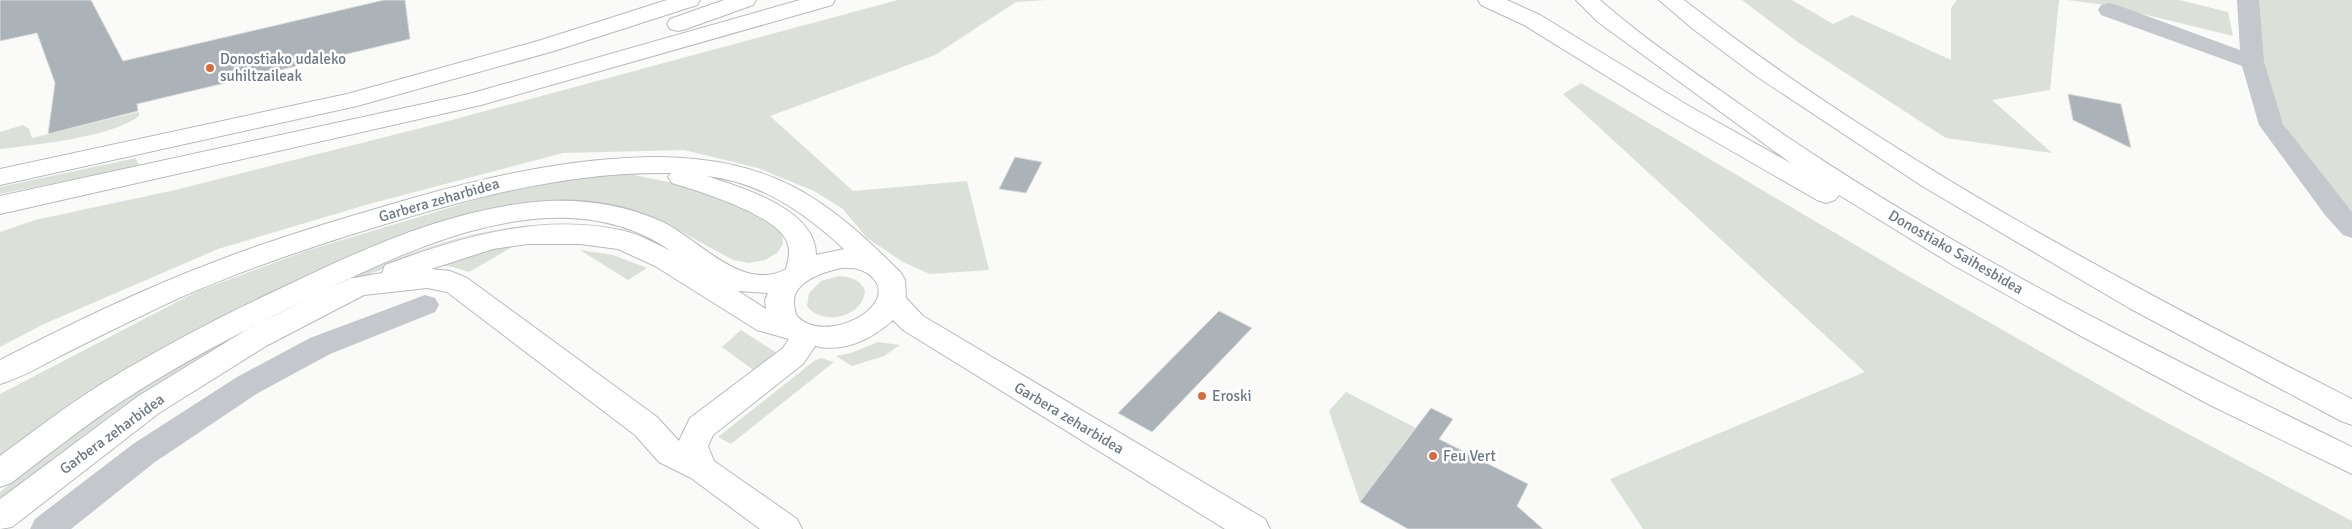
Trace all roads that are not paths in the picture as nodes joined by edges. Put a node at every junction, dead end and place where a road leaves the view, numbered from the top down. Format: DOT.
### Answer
graph roads {
  1 [pos="678,0"];
  2 [pos="690,0"];
  3 [pos="745,0"];
  4 [pos="824,0"];
  5 [pos="1489,0"];
  6 [pos="1502,0"];
  7 [pos="1587,0"];
  8 [pos="1670,0"];
  9 [pos="2248,0"];
  10 [pos="1701,2"];
  11 [pos="2109,10"];
  12 [pos="653,11"];
  13 [pos="1532,20"];
  14 [pos="2252,62"];
  15 [pos="473,100"];
  16 [pos="321,135"];
  17 [pos="90,158"];
  18 [pos="0,162"];
  19 [pos="643,165"];
  20 [pos="0,177"];
  21 [pos="0,205"];
  22 [pos="0,223"];
  23 [pos="2352,229"];
  24 [pos="796,232"];
  25 [pos="1937,243"];
  26 [pos="689,250"];
  27 [pos="877,265"];
  28 [pos="795,276"];
  29 [pos="358,286"];
  30 [pos="2125,293"];
  31 [pos="892,300"];
  32 [pos="425,304"];
  33 [pos="800,332"];
  34 [pos="0,373"];
  35 [pos="2352,413"];
  36 [pos="2352,461"];
  37 [pos="702,469"];
  38 [pos="0,474"];
  39 [pos="0,517"];
  40 [pos="47,529"];
  41 [pos="785,529"];
  42 [pos="1252,529"];
  1 -- 12 [label="main road"];
  2 -- 12 [label="main road"];
  3 -- 16 [label="main road"];
  4 -- 15 [label="main road"];
  5 -- 13 [label="main road"];
  6 -- 13 [label="main road"];
  7 -- 25 [label="main road, Donostiako Saihesbidea"];
  8 -- 30 [label="main road"];
  9 -- 14 [label="street"];
  10 -- 30 [label="main road"];
  11 -- 14 [label="street"];
  12 -- 17 [label="main road"];
  13 -- 25 [label="main road"];
  14 -- 23 [label="street"];
  15 -- 16 [label="main road"];
  15 -- 22 [label="main road"];
  16 -- 21 [label="main road"];
  17 -- 18 [label="main road"];
  17 -- 20 [label="main road"];
  19 -- 24 [label="main road"];
  19 -- 27 [label="main road, Garbera zeharbidea"];
  19 -- 34 [label="main road, Garbera zeharbidea"];
  24 -- 26 [label="main road"];
  24 -- 28 [label="main road"];
  25 -- 36 [label="main road, Donostiako Saihesbidea"];
  26 -- 28 [label="main road"];
  26 -- 38 [label="main road"];
  27 -- 28 [label="main road"];
  27 -- 31 [label="main road, Garbera zeharbidea"];
  28 -- 33 [label="main road"];
  29 -- 33 [label="main road"];
  29 -- 37 [label="main road, Garbera zeharbidea"];
  29 -- 39 [label="main road, Garbera zeharbidea"];
  30 -- 35 [label="main road"];
  31 -- 33 [label="main road"];
  31 -- 42 [label="main road, Garbera zeharbidea"];
  32 -- 40 [label="street"];
  33 -- 37 [label="main road"];
  37 -- 41 [label="main road, Garbera zeharbidea"];
}
